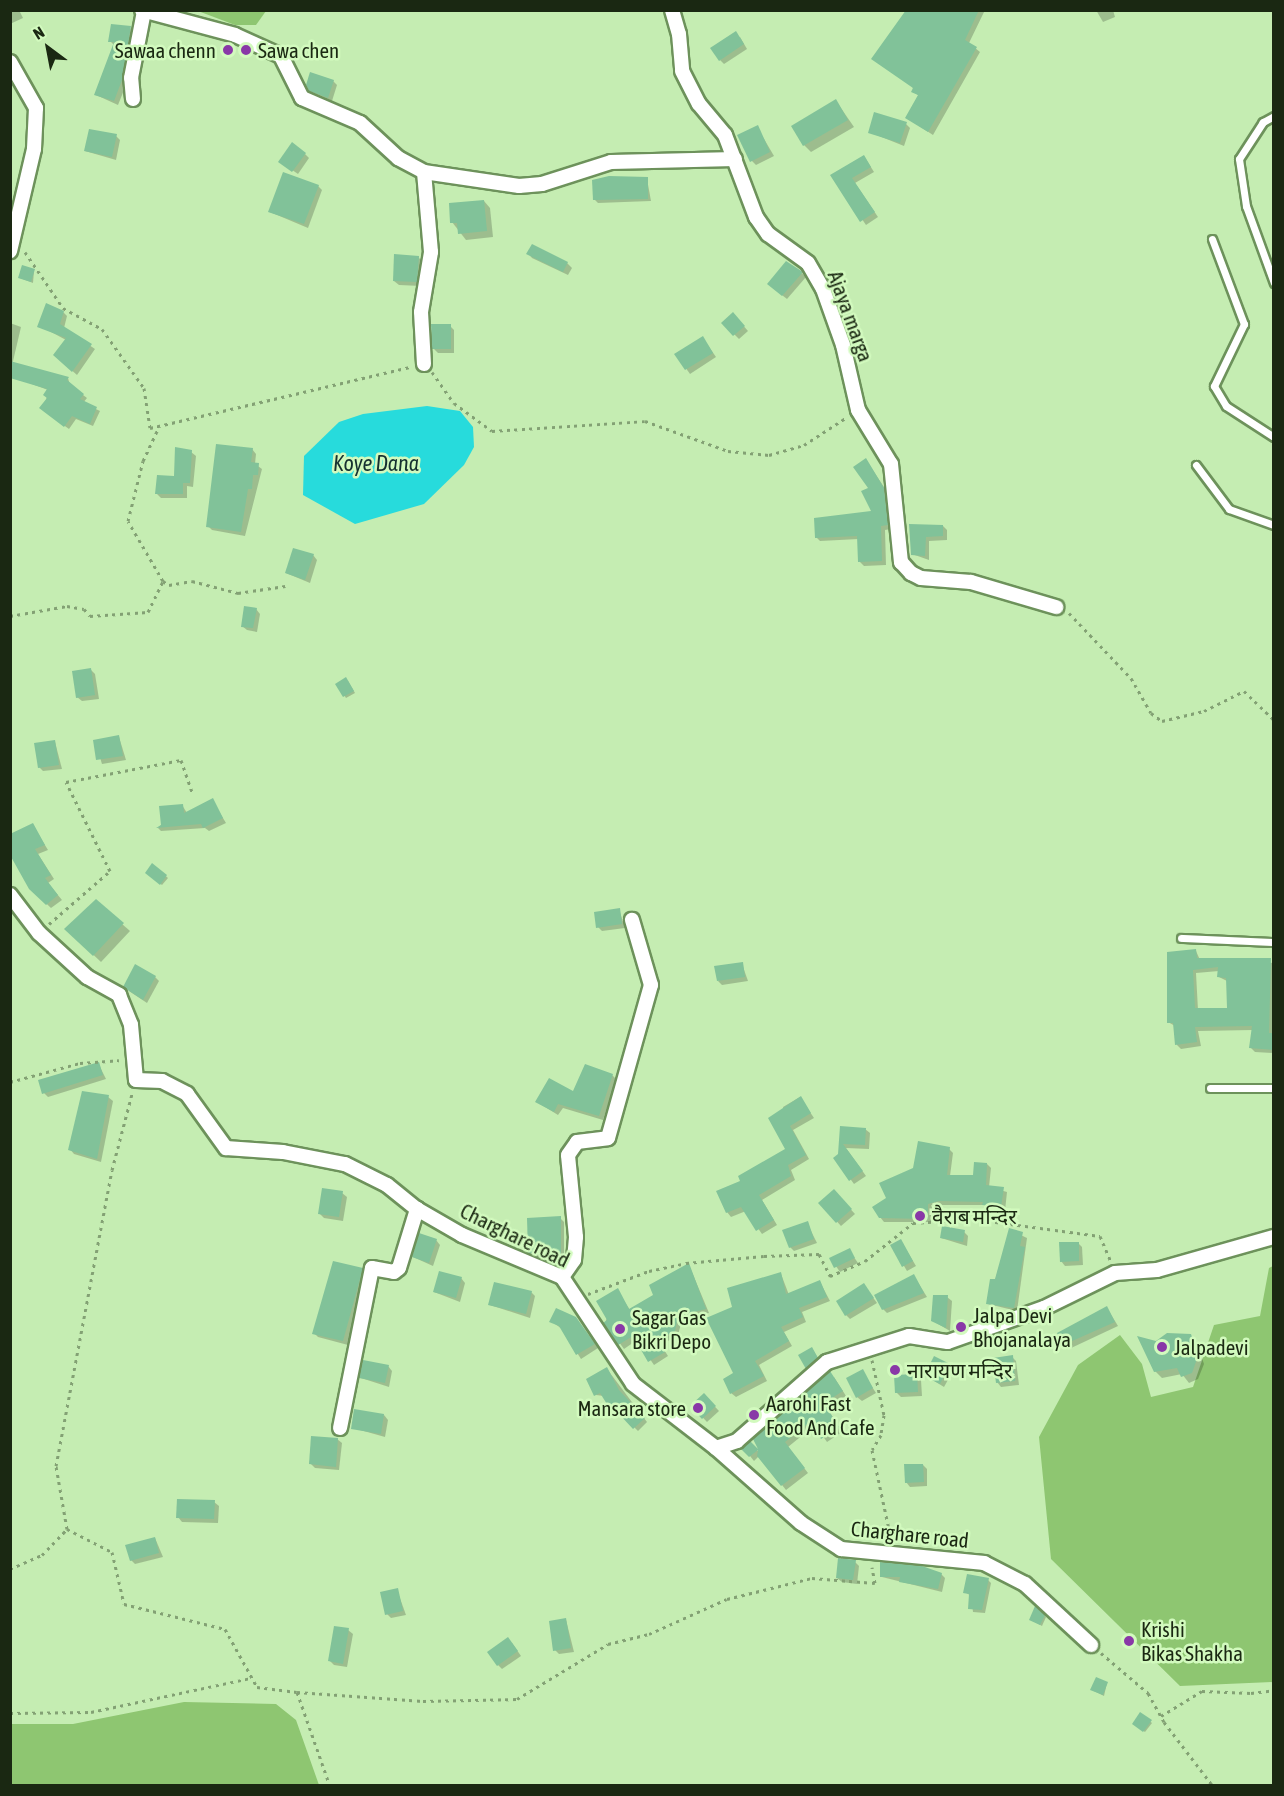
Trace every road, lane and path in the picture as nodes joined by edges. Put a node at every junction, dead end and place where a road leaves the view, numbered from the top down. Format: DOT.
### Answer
graph roads {
  1 [pos="672,10"];
  2 [pos="143,11"];
  3 [pos="10,62"];
  4 [pos="133,99"];
  5 [pos="1274,116"];
  6 [pos="735,159"];
  7 [pos="424,172"];
  8 [pos="13,232"];
  9 [pos="1212,239"];
  10 [pos="10,251"];
  11 [pos="1274,283"];
  12 [pos="424,364"];
  13 [pos="858,410"];
  14 [pos="158,429"];
  15 [pos="1274,437"];
  16 [pos="1196,465"];
  17 [pos="1274,525"];
  18 [pos="163,581"];
  19 [pos="285,586"];
  20 [pos="1056,607"];
  21 [pos="10,616"];
  22 [pos="1274,720"];
  23 [pos="193,794"];
  24 [pos="10,895"];
  25 [pos="632,920"];
  26 [pos="39,933"];
  27 [pos="1181,938"];
  28 [pos="1274,942"];
  29 [pos="135,1074"];
  30 [pos="10,1082"];
  31 [pos="1210,1088"];
  32 [pos="1274,1088"];
  33 [pos="417,1209"];
  34 [pos="1274,1237"];
  35 [pos="1115,1273"];
  36 [pos="562,1277"];
  37 [pos="578,1298"];
  38 [pos="866,1351"];
  39 [pos="340,1428"];
  40 [pos="716,1448"];
  41 [pos="67,1529"];
  42 [pos="895,1552"];
  43 [pos="875,1559"];
  44 [pos="10,1569"];
  45 [pos="1091,1645"];
  46 [pos="251,1678"];
  47 [pos="1274,1690"];
  48 [pos="297,1692"];
  49 [pos="10,1713"];
  50 [pos="1161,1716"];
  51 [pos="330,1785"];
  52 [pos="1213,1785"];
  1 -- 6 [label="street, Ajaya marga"];
  2 -- 4 [label="street"];
  2 -- 7 [label="street"];
  3 -- 8 [label="street"];
  5 -- 11 [label="lane"];
  6 -- 7 [label="street"];
  6 -- 13 [label="street, Ajaya marga"];
  7 -- 12 [label="street"];
  8 -- 10 [label="street"];
  8 -- 14 [label="path"];
  9 -- 15 [label="lane"];
  12 -- 13 [label="path"];
  12 -- 14 [label="path"];
  13 -- 20 [label="street, Ajaya marga"];
  14 -- 18 [label="path"];
  16 -- 17 [label="lane"];
  18 -- 19 [label="path"];
  18 -- 21 [label="path"];
  20 -- 22 [label="path"];
  23 -- 26 [label="path"];
  24 -- 26 [label="street"];
  25 -- 36 [label="street"];
  26 -- 29 [label="street"];
  27 -- 28 [label="lane"];
  29 -- 30 [label="path"];
  29 -- 33 [label="street, Charghare road"];
  29 -- 41 [label="path"];
  31 -- 32 [label="lane"];
  33 -- 36 [label="street, Charghare road"];
  33 -- 39 [label="street"];
  34 -- 35 [label="street"];
  35 -- 37 [label="path"];
  35 -- 38 [label="street"];
  36 -- 37 [label="street, Charghare road"];
  37 -- 40 [label="street, Charghare road"];
  38 -- 40 [label="street"];
  38 -- 42 [label="path"];
  40 -- 42 [label="street, Charghare road"];
  41 -- 44 [label="path"];
  41 -- 46 [label="path"];
  42 -- 45 [label="street, Charghare road"];
  43 -- 48 [label="path"];
  45 -- 50 [label="path"];
  46 -- 48 [label="path"];
  46 -- 49 [label="path"];
  47 -- 50 [label="path"];
  48 -- 51 [label="path"];
  50 -- 52 [label="path"];
}
